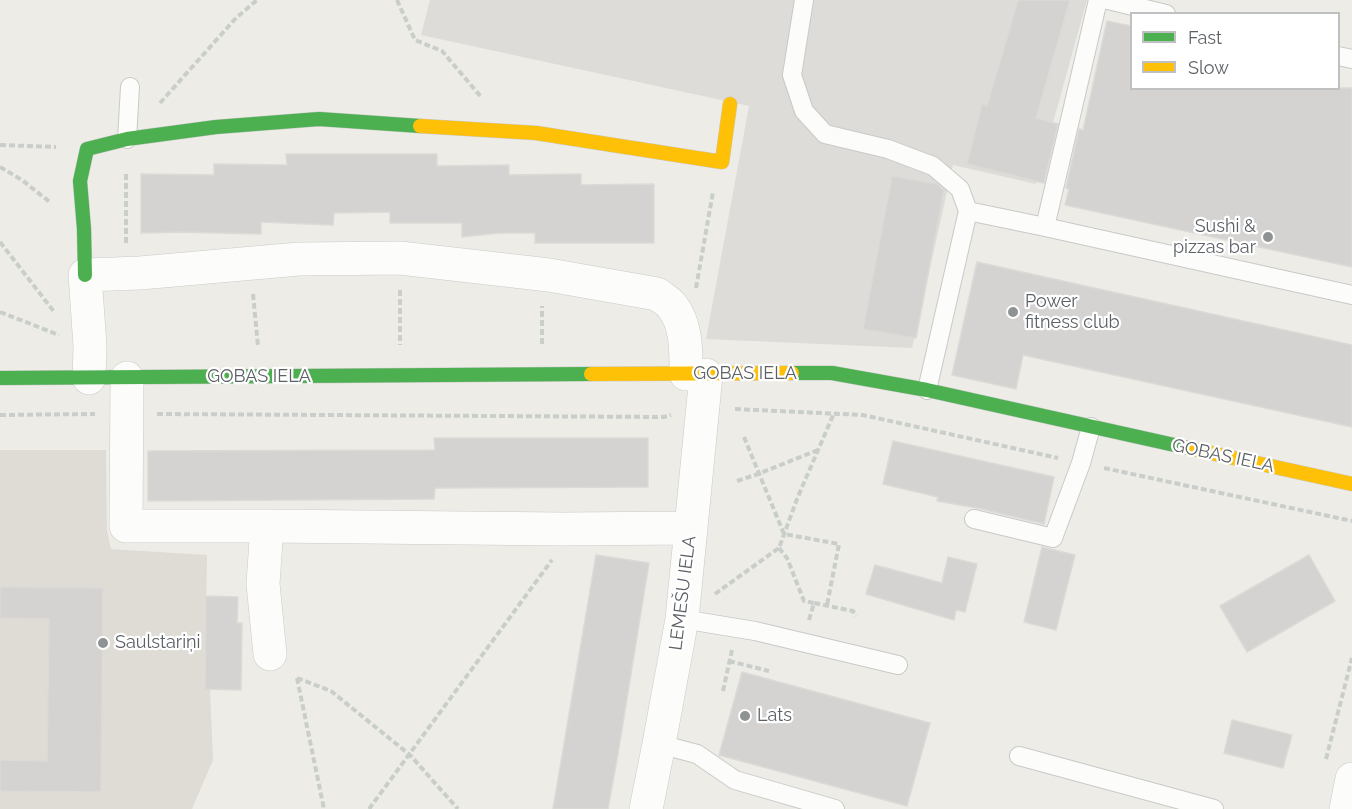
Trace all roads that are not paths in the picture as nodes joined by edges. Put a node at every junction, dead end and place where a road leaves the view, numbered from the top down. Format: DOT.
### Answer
graph roads {
  1 [pos="804,0"];
  2 [pos="1098,0"];
  3 [pos="1108,0"];
  4 [pos="1158,12"];
  5 [pos="130,87"];
  6 [pos="730,104"];
  7 [pos="127,139"];
  8 [pos="968,212"];
  9 [pos="1045,227"];
  10 [pos="85,275"];
  11 [pos="1352,295"];
  12 [pos="86,359"];
  13 [pos="696,375"];
  14 [pos="0,378"];
  15 [pos="127,378"];
  16 [pos="927,390"];
  17 [pos="1091,427"];
  18 [pos="1352,484"];
  19 [pos="974,519"];
  20 [pos="267,526"];
  21 [pos="691,528"];
  22 [pos="682,619"];
  23 [pos="270,654"];
  24 [pos="898,665"];
  25 [pos="659,744"];
  26 [pos="1019,756"];
  27 [pos="1338,773"];
  28 [pos="646,809"];
  29 [pos="835,809"];
  30 [pos="1214,809"];
  31 [pos="1346,809"];
  1 -- 8 [label="lane"];
  2 -- 9 [label="lane"];
  3 -- 4 [label="lane"];
  5 -- 7 [label="lane"];
  6 -- 7 [label="street"];
  7 -- 10 [label="street"];
  8 -- 9 [label="lane"];
  8 -- 16 [label="lane"];
  9 -- 11 [label="lane"];
  10 -- 12 [label="street"];
  10 -- 13 [label="street, LEMEŠU IELA"];
  12 -- 14 [label="street, GOBAS IELA"];
  12 -- 15 [label="street, GOBAS IELA"];
  13 -- 15 [label="street, GOBAS IELA"];
  13 -- 16 [label="street, GOBAS IELA"];
  13 -- 21 [label="street, LEMEŠU IELA"];
  15 -- 20 [label="street"];
  16 -- 17 [label="street, GOBAS IELA"];
  17 -- 18 [label="street, GOBAS IELA"];
  17 -- 19 [label="lane"];
  20 -- 21 [label="street"];
  20 -- 23 [label="street"];
  21 -- 22 [label="street, LEMEŠU IELA"];
  22 -- 24 [label="lane"];
  22 -- 25 [label="street, LEMEŠU IELA"];
  25 -- 28 [label="street, LEMEŠU IELA"];
  25 -- 29 [label="lane"];
  26 -- 30 [label="lane"];
  27 -- 31 [label="street"];
}
